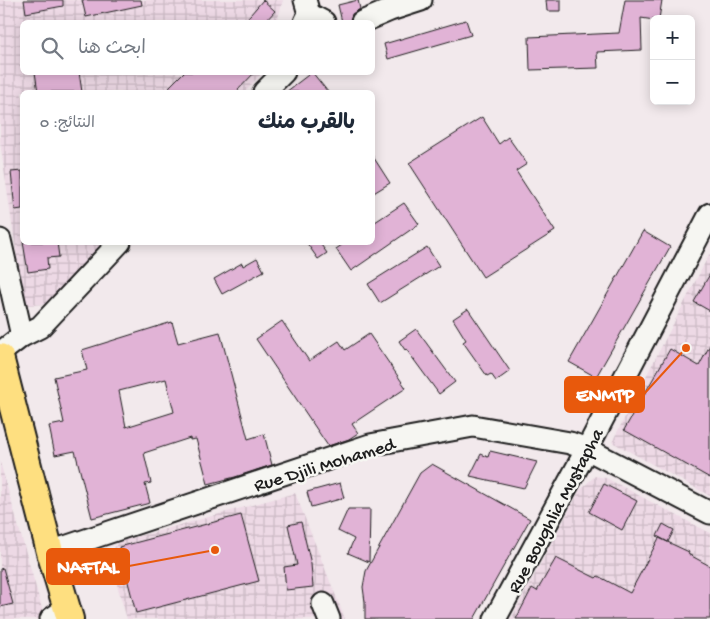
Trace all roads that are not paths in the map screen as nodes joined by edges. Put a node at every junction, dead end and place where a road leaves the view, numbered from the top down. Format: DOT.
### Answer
graph roads {
  1 [pos="421,0"];
  2 [pos="367,20"];
  3 [pos="281,75"];
  4 [pos="266,90"];
  5 [pos="710,214"];
  6 [pos="0,240"];
  7 [pos="117,245"];
  8 [pos="22,336"];
  9 [pos="0,353"];
  10 [pos="0,357"];
  11 [pos="587,449"];
  12 [pos="710,513"];
  13 [pos="50,552"];
  14 [pos="63,615"];
  15 [pos="495,619"];
  1 -- 2 [label="street"];
  3 -- 4 [label="street"];
  5 -- 11 [label="street, Rue Boughlia Mustapha"];
  6 -- 8 [label="street"];
  7 -- 8 [label="street"];
  8 -- 9 [label="street"];
  10 -- 13 [label="main road"];
  11 -- 12 [label="street, Rue Djili Mohamed"];
  11 -- 13 [label="street, Rue Djili Mohamed"];
  11 -- 15 [label="street, Rue Boughlia Mustapha"];
  13 -- 14 [label="main road"];
}
